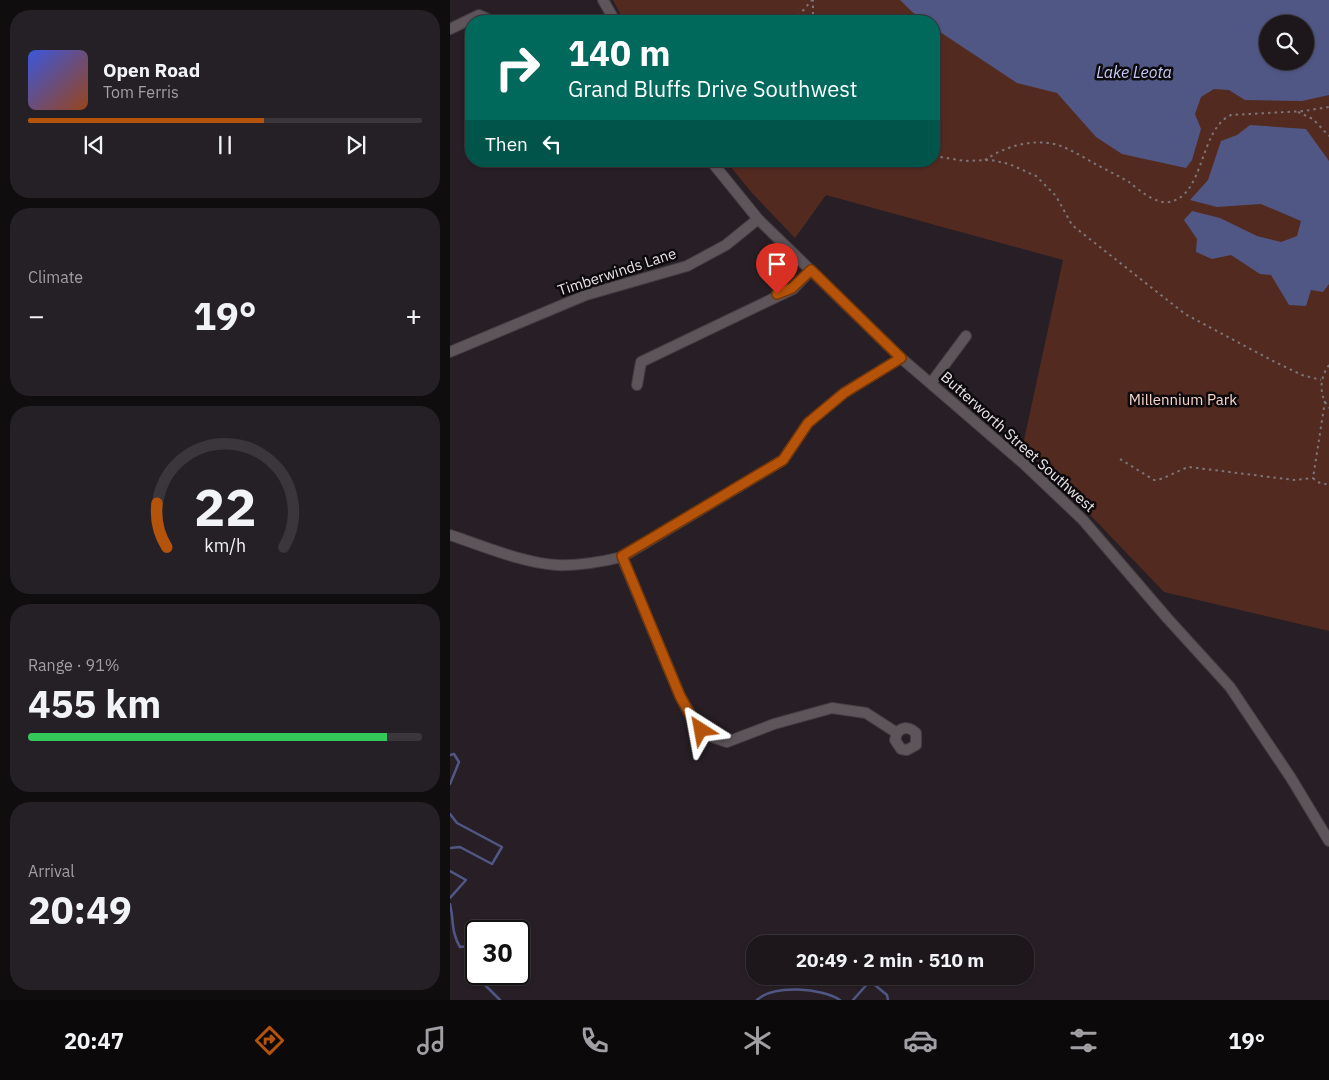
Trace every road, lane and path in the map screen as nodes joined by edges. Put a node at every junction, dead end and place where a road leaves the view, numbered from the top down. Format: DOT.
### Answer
graph roads {
  1 [pos="603,0"];
  2 [pos="812,0"];
  3 [pos="612,15"];
  4 [pos="799,15"];
  5 [pos="813,15"];
  6 [pos="465,22"];
  7 [pos="450,29"];
  8 [pos="1329,107"];
  9 [pos="1295,111"];
  10 [pos="1329,136"];
  11 [pos="940,157"];
  12 [pos="985,160"];
  13 [pos="716,167"];
  14 [pos="758,218"];
  15 [pos="811,270"];
  16 [pos="966,336"];
  17 [pos="450,352"];
  18 [pos="901,358"];
  19 [pos="1329,365"];
  20 [pos="1321,380"];
  21 [pos="931,383"];
  22 [pos="637,385"];
  23 [pos="1325,401"];
  24 [pos="1329,408"];
  25 [pos="1120,459"];
  26 [pos="1313,478"];
  27 [pos="1329,486"];
  28 [pos="450,535"];
  29 [pos="622,556"];
  30 [pos="897,733"];
  31 [pos="1329,841"];
  1 -- 3 [label="street"];
  2 -- 4 [label="path"];
  2 -- 5 [label="path"];
  6 -- 7 [label="street"];
  8 -- 9 [label="path"];
  9 -- 10 [label="path"];
  9 -- 12 [label="path"];
  11 -- 12 [label="path"];
  12 -- 20 [label="path"];
  13 -- 14 [label="street, Butterworth Street Southwest"];
  14 -- 15 [label="street, Butterworth Street Southwest"];
  14 -- 17 [label="street, Timberwinds Lane"];
  15 -- 18 [label="street, Butterworth Street Southwest"];
  15 -- 22 [label="street"];
  16 -- 21 [label="street"];
  18 -- 21 [label="street, Butterworth Street Southwest"];
  18 -- 29 [label="street"];
  19 -- 20 [label="path"];
  20 -- 23 [label="path"];
  21 -- 31 [label="street, Butterworth Street Southwest"];
  23 -- 24 [label="path"];
  23 -- 26 [label="path"];
  25 -- 26 [label="path"];
  26 -- 27 [label="path"];
  28 -- 29 [label="street"];
  29 -- 30 [label="street"];
}
